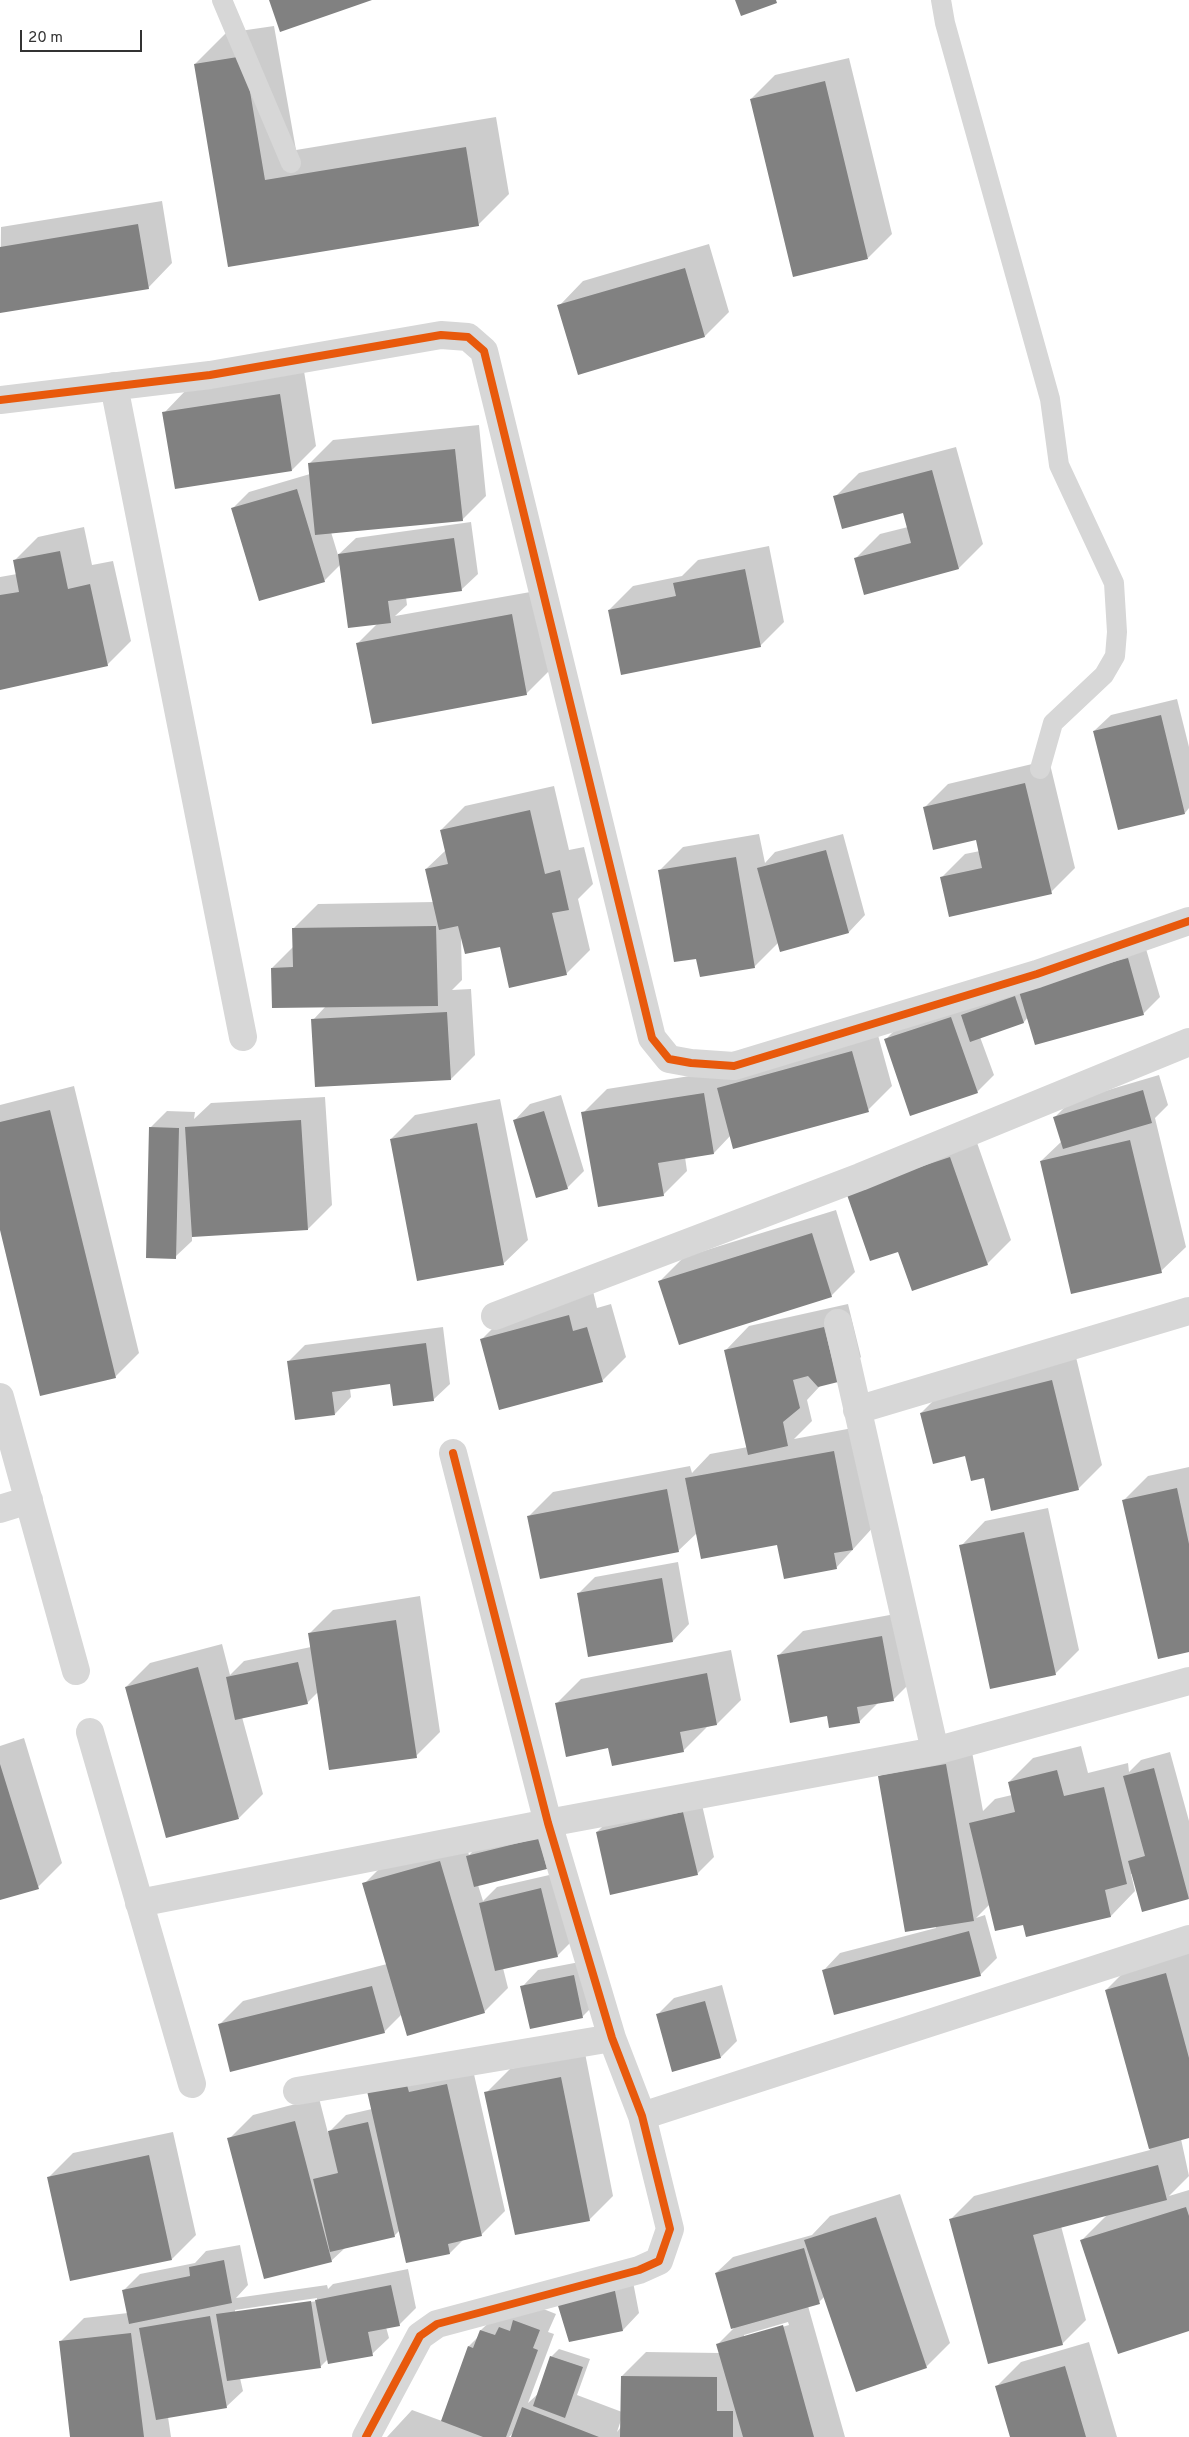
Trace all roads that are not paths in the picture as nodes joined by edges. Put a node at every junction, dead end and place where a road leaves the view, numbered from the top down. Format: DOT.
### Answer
graph roads {
  1 [pos="222,0"];
  2 [pos="941,0"];
  3 [pos="290,163"];
  4 [pos="114,386"];
  5 [pos="0,400"];
  6 [pos="1040,769"];
  7 [pos="1189,921"];
  8 [pos="243,1037"];
  9 [pos="1189,1042"];
  10 [pos="1189,1310"];
  11 [pos="495,1316"];
  12 [pos="838,1323"];
  13 [pos="0,1397"];
  14 [pos="857,1410"];
  15 [pos="453,1453"];
  16 [pos="29,1500"];
  17 [pos="0,1509"];
  18 [pos="76,1671"];
  19 [pos="1189,1681"];
  20 [pos="90,1732"];
  21 [pos="935,1751"];
  22 [pos="548,1823"];
  23 [pos="139,1903"];
  24 [pos="1189,1939"];
  25 [pos="612,2038"];
  26 [pos="192,2084"];
  27 [pos="297,2091"];
  28 [pos="642,2116"];
  29 [pos="366,2437"];
  1 -- 3 [label="lane"];
  2 -- 6 [label="lane"];
  4 -- 5 [label="street"];
  4 -- 7 [label="street"];
  4 -- 8 [label="street"];
  9 -- 11 [label="street"];
  10 -- 14 [label="street"];
  12 -- 14 [label="street"];
  13 -- 16 [label="street"];
  14 -- 21 [label="street"];
  15 -- 22 [label="street"];
  16 -- 17 [label="street"];
  16 -- 18 [label="street"];
  19 -- 21 [label="street"];
  20 -- 23 [label="street"];
  21 -- 22 [label="street"];
  22 -- 23 [label="street"];
  22 -- 25 [label="street"];
  23 -- 26 [label="street"];
  24 -- 28 [label="street"];
  25 -- 27 [label="street"];
  25 -- 28 [label="street"];
  28 -- 29 [label="street"];
}
